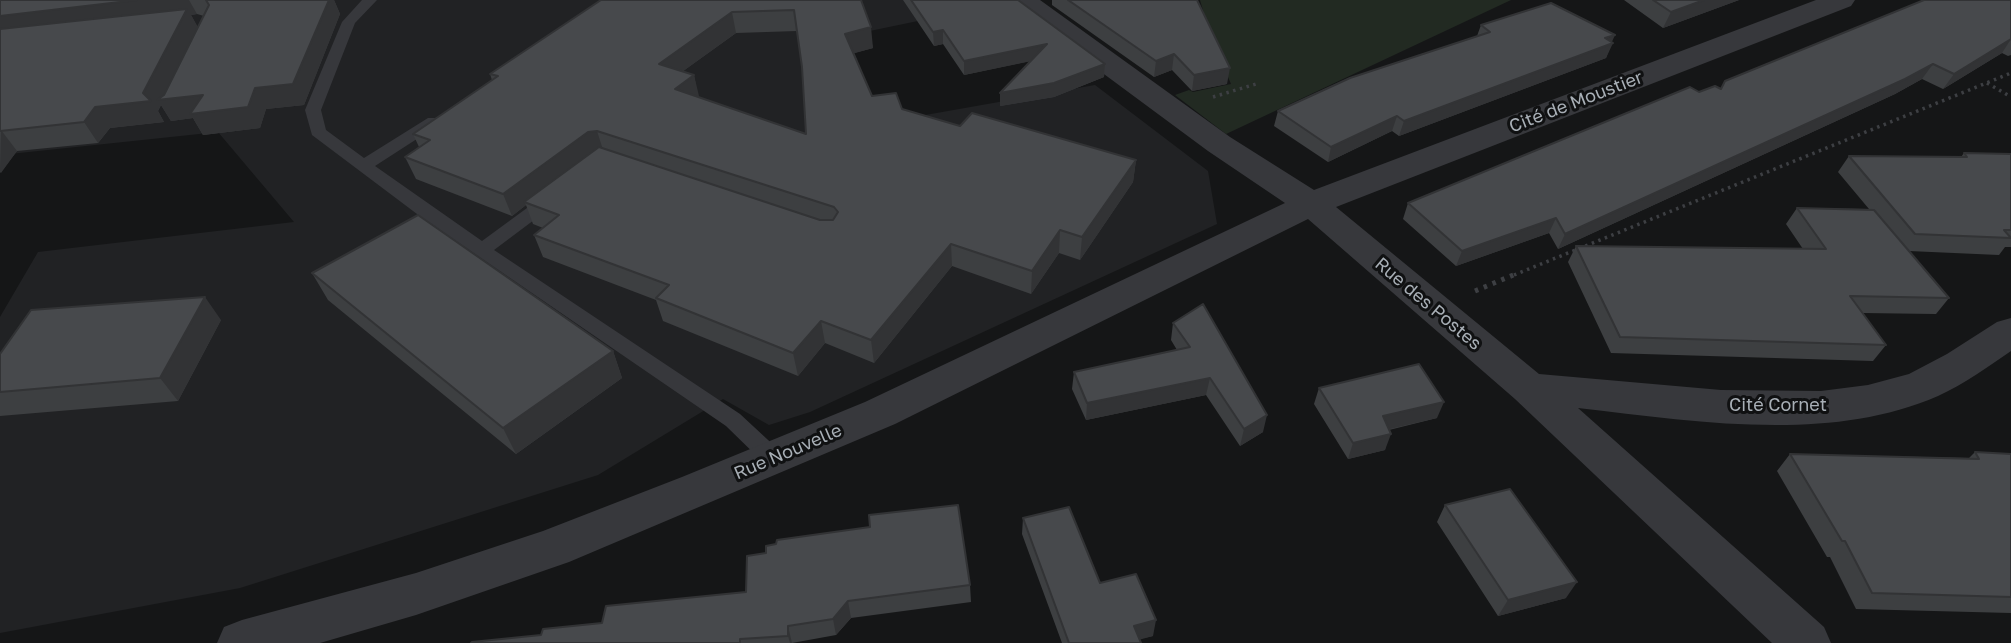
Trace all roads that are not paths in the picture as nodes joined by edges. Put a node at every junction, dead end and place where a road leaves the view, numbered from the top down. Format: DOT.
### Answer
graph roads {
  1 [pos="370,0"];
  2 [pos="1022,0"];
  3 [pos="1841,0"];
  4 [pos="446,113"];
  5 [pos="364,166"];
  6 [pos="559,193"];
  7 [pos="1311,204"];
  8 [pos="482,250"];
  9 [pos="2011,332"];
  10 [pos="1529,388"];
  11 [pos="773,458"];
  12 [pos="242,643"];
  13 [pos="1807,643"];
  1 -- 5 [label="lane"];
  2 -- 7 [label="street, Rue des Postes"];
  3 -- 7 [label="street, Cité de Moustier"];
  4 -- 5 [label="lane"];
  5 -- 8 [label="lane"];
  6 -- 8 [label="lane"];
  7 -- 10 [label="street, Rue des Postes"];
  7 -- 11 [label="street, Rue Nouvelle"];
  8 -- 11 [label="lane"];
  9 -- 10 [label="street, Cité Cornet"];
  10 -- 13 [label="street, Rue des Postes"];
  11 -- 12 [label="street, Rue Nouvelle"];
}
